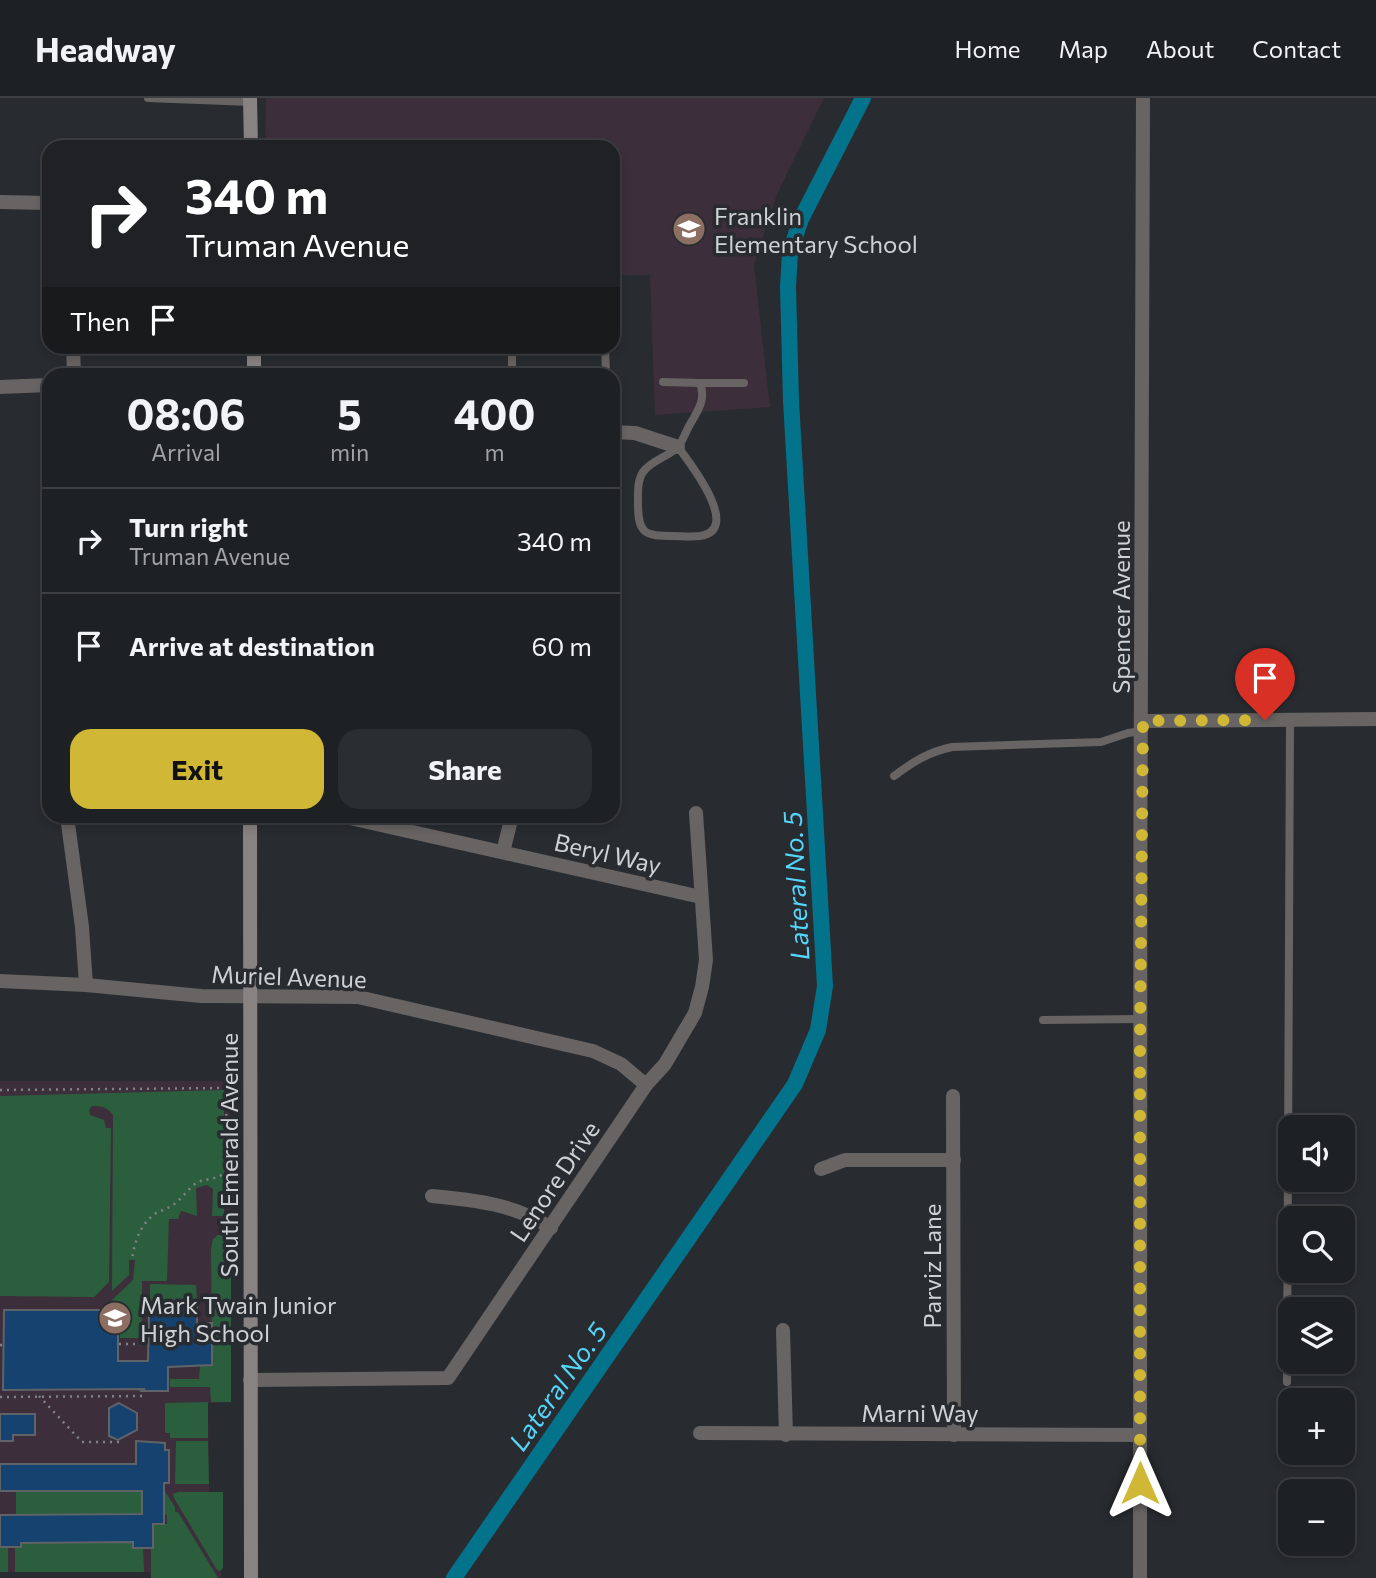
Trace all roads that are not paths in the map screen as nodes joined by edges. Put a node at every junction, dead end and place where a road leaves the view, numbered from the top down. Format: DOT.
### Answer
graph roads {
  1 [pos="148,98"];
  2 [pos="1143,98"];
  3 [pos="196,99"];
  4 [pos="251,100"];
  5 [pos="251,140"];
  6 [pos="0,202"];
  7 [pos="42,202"];
  8 [pos="663,382"];
  9 [pos="700,383"];
  10 [pos="744,383"];
  11 [pos="42,385"];
  12 [pos="0,387"];
  13 [pos="620,432"];
  14 [pos="678,447"];
  15 [pos="1376,719"];
  16 [pos="1290,720"];
  17 [pos="1143,726"];
  18 [pos="894,776"];
  19 [pos="696,813"];
  20 [pos="68,823"];
  21 [pos="250,823"];
  22 [pos="372,823"];
  23 [pos="510,823"];
  24 [pos="503,852"];
  25 [pos="701,897"];
  26 [pos="0,981"];
  27 [pos="86,985"];
  28 [pos="251,995"];
  29 [pos="1140,1019"];
  30 [pos="1043,1020"];
  31 [pos="646,1085"];
  32 [pos="953,1096"];
  33 [pos="954,1160"];
  34 [pos="821,1169"];
  35 [pos="432,1196"];
  36 [pos="551,1228"];
  37 [pos="783,1330"];
  38 [pos="250,1380"];
  39 [pos="1287,1382"];
  40 [pos="700,1433"];
  41 [pos="786,1435"];
  42 [pos="954,1435"];
  43 [pos="1140,1435"];
  44 [pos="251,1578"];
  45 [pos="1140,1578"];
  1 -- 3 [label="lane"];
  2 -- 17 [label="street, Spencer Avenue"];
  3 -- 4 [label="lane"];
  4 -- 5 [label="street"];
  6 -- 7 [label="street"];
  8 -- 9 [label="lane"];
  9 -- 10 [label="lane"];
  9 -- 14 [label="lane"];
  11 -- 12 [label="street"];
  13 -- 14 [label="street"];
  14 -- 14 [label="lane"];
  15 -- 16 [label="street"];
  16 -- 17 [label="street"];
  16 -- 39 [label="lane"];
  17 -- 18 [label="lane"];
  17 -- 29 [label="street, Spencer Avenue"];
  19 -- 25 [label="street, Lenore Drive"];
  20 -- 27 [label="street"];
  21 -- 28 [label="street, South Emerald Avenue"];
  22 -- 24 [label="street, Beryl Way"];
  23 -- 24 [label="street"];
  24 -- 25 [label="street, Beryl Way"];
  25 -- 31 [label="street, Lenore Drive"];
  26 -- 27 [label="street, Muriel Avenue"];
  27 -- 28 [label="street, Muriel Avenue"];
  28 -- 31 [label="street, Muriel Avenue"];
  28 -- 38 [label="street, South Emerald Avenue"];
  29 -- 30 [label="lane"];
  29 -- 43 [label="street, Spencer Avenue"];
  31 -- 36 [label="street, Lenore Drive"];
  32 -- 33 [label="street, Parviz Lane"];
  33 -- 34 [label="street"];
  33 -- 42 [label="street, Parviz Lane"];
  35 -- 36 [label="street"];
  36 -- 38 [label="street, Lenore Drive"];
  37 -- 41 [label="street"];
  38 -- 44 [label="street, South Emerald Avenue"];
  40 -- 41 [label="street, Marni Way"];
  41 -- 42 [label="street, Marni Way"];
  42 -- 43 [label="street, Marni Way"];
  43 -- 45 [label="street, Spencer Avenue"];
}
